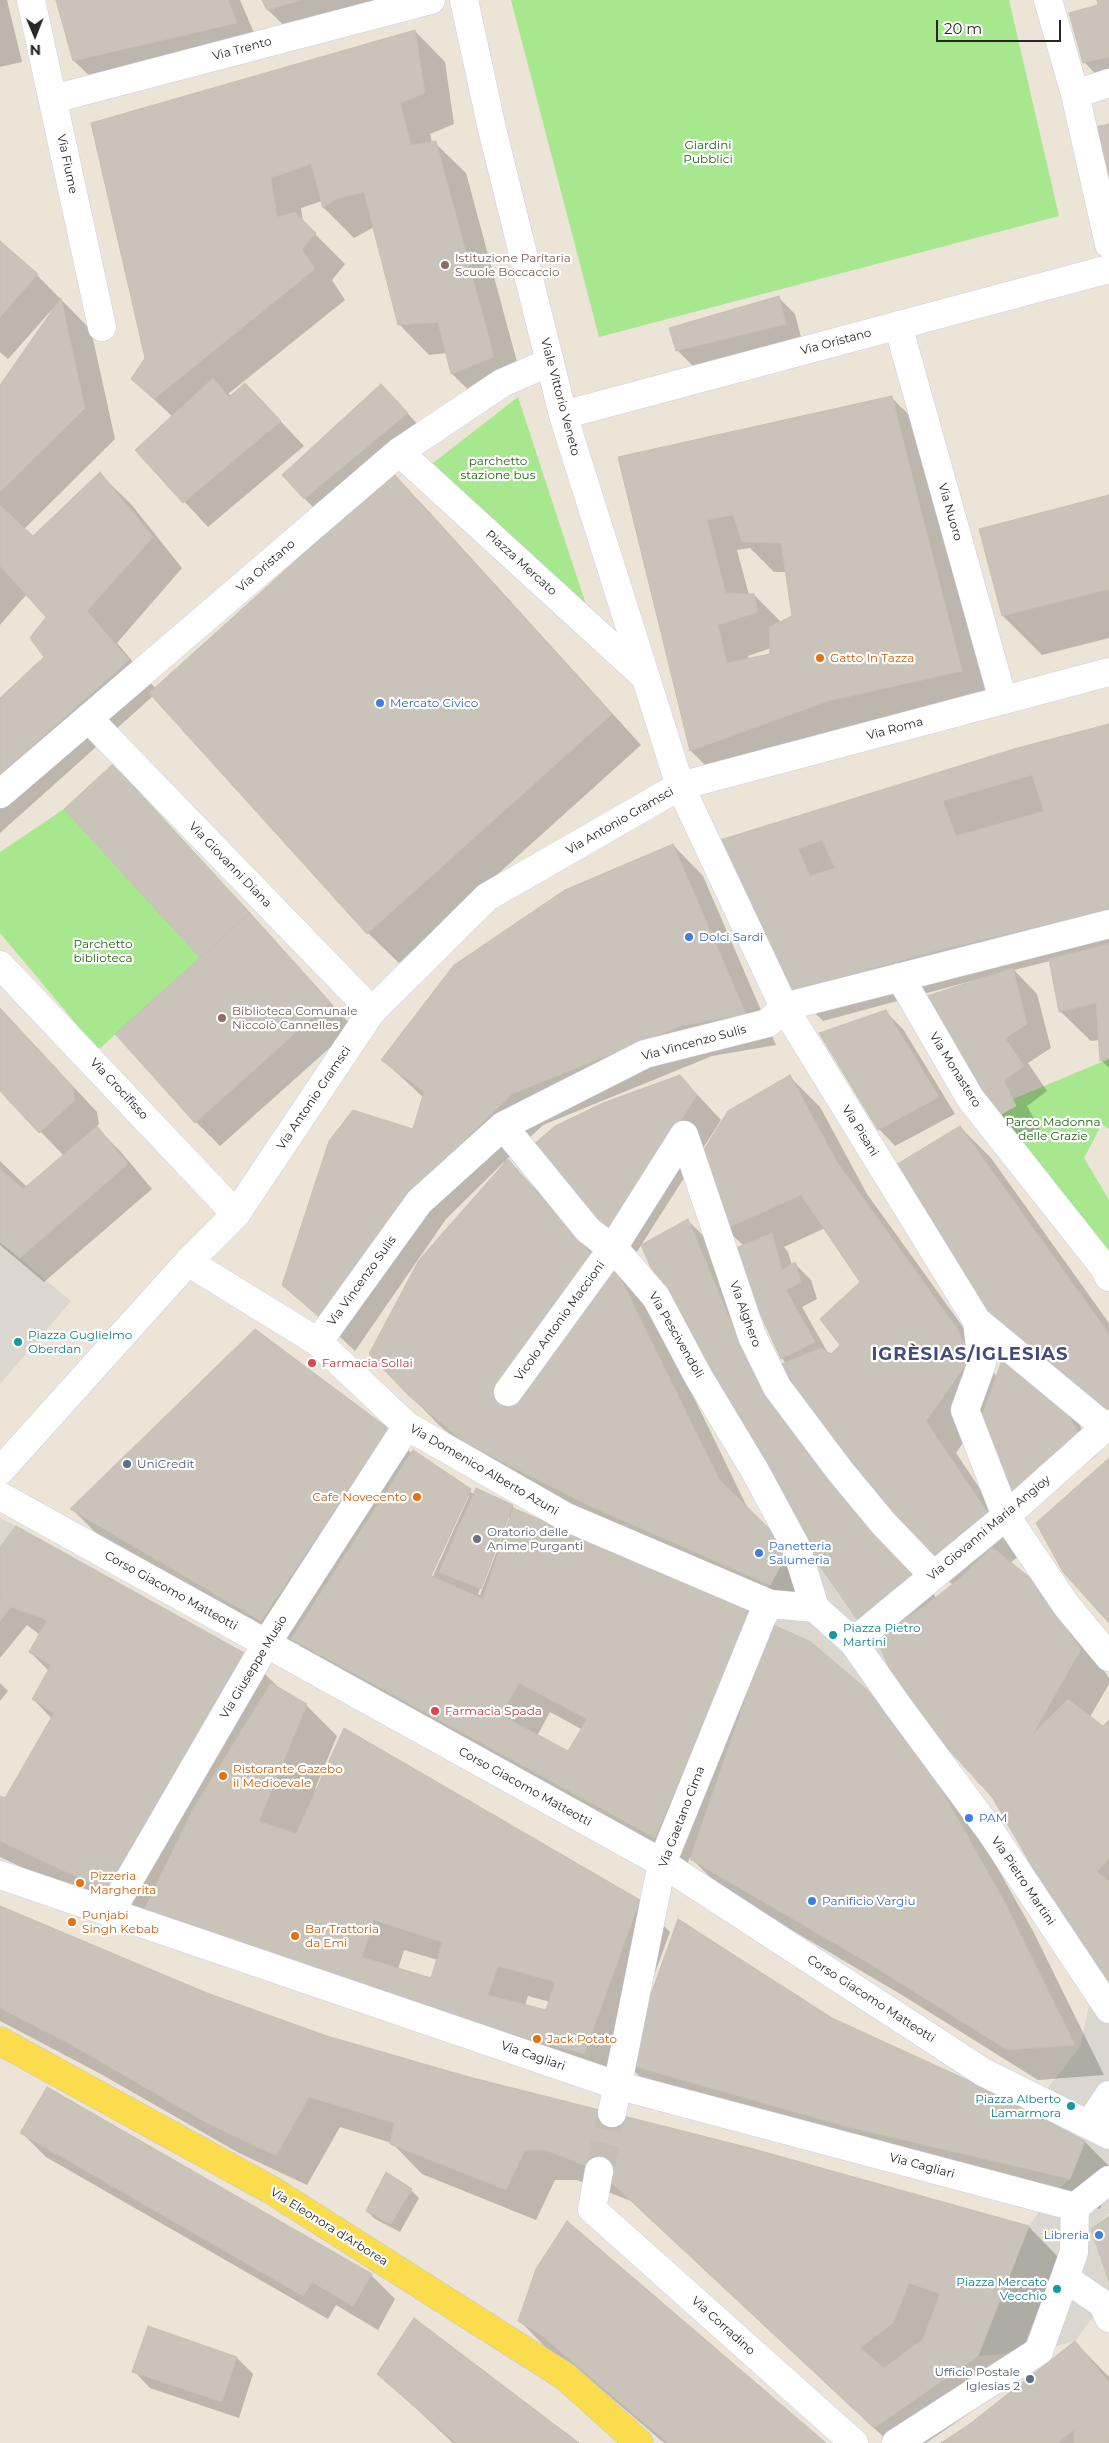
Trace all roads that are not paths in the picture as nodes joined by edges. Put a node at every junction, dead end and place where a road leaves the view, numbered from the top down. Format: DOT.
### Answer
graph roads {
  1 [pos="31,0"];
  2 [pos="431,0"];
  3 [pos="464,0"];
  4 [pos="1048,0"];
  5 [pos="1109,83"];
  6 [pos="1075,94"];
  7 [pos="53,99"];
  8 [pos="1109,244"];
  9 [pos="1109,269"];
  10 [pos="898,324"];
  11 [pos="102,327"];
  12 [pos="550,362"];
  13 [pos="563,415"];
  14 [pos="399,452"];
  15 [pos="1109,672"];
  16 [pos="644,675"];
  17 [pos="1003,700"];
  18 [pos="89,719"];
  19 [pos="680,786"];
  20 [pos="0,794"];
  21 [pos="1109,924"];
  22 [pos="0,964"];
  23 [pos="900,977"];
  24 [pos="784,1007"];
  25 [pos="372,1011"];
  26 [pos="503,1126"];
  27 [pos="236,1214"];
  28 [pos="612,1249"];
  29 [pos="188,1262"];
  30 [pos="1109,1276"];
  31 [pos="977,1321"];
  32 [pos="318,1342"];
  33 [pos="508,1392"];
  34 [pos="407,1426"];
  35 [pos="1107,1426"];
  36 [pos="0,1471"];
  37 [pos="0,1496"];
  38 [pos="1006,1516"];
  39 [pos="933,1575"];
  40 [pos="764,1606"];
  41 [pos="815,1608"];
  42 [pos="861,1636"];
  43 [pos="266,1644"];
  44 [pos="1109,1656"];
  45 [pos="662,1863"];
  46 [pos="0,1875"];
  47 [pos="110,1913"];
  48 [pos="1109,2009"];
  49 [pos="0,2041"];
  50 [pos="616,2085"];
  51 [pos="1109,2095"];
  52 [pos="612,2113"];
  53 [pos="1099,2130"];
  54 [pos="599,2171"];
  55 [pos="1109,2180"];
  56 [pos="1075,2207"];
  57 [pos="1065,2278"];
  58 [pos="1109,2318"];
  59 [pos="639,2443"];
  60 [pos="854,2443"];
  61 [pos="896,2443"];
  1 -- 7 [label="street, Via Fiume"];
  2 -- 7 [label="street, Via Trento"];
  3 -- 12 [label="street, Viale Vittorio Veneto"];
  4 -- 6 [label="street"];
  5 -- 6 [label="street"];
  6 -- 8 [label="street"];
  7 -- 11 [label="street, Via Fiume"];
  9 -- 10 [label="street, Via Oristano"];
  10 -- 13 [label="street, Via Oristano"];
  10 -- 17 [label="street, Via Nuoro"];
  12 -- 13 [label="street, Viale Vittorio Veneto"];
  12 -- 14 [label="street, Via Oristano"];
  13 -- 16 [label="street, Viale Vittorio Veneto"];
  14 -- 16 [label="street, Piazza Mercato"];
  14 -- 18 [label="street, Via Oristano"];
  15 -- 17 [label="street, Via Roma"];
  16 -- 19 [label="street, Viale Vittorio Veneto"];
  17 -- 19 [label="street, Via Roma"];
  18 -- 20 [label="street, Via Oristano"];
  18 -- 25 [label="street, Via Giovanni Diana"];
  19 -- 24 [label="street, Via Pisani"];
  19 -- 25 [label="street, Via Antonio Gramsci"];
  21 -- 23 [label="street, Via Vincenzo Sulis"];
  22 -- 27 [label="street, Via Crocifisso"];
  23 -- 24 [label="street, Via Vincenzo Sulis"];
  23 -- 30 [label="street, Via Monastero"];
  24 -- 26 [label="street, Via Vincenzo Sulis"];
  24 -- 31 [label="street, Via Pisani"];
  25 -- 27 [label="street, Via Antonio Gramsci"];
  26 -- 28 [label="street, Via Pescivendoli"];
  26 -- 32 [label="street, Via Vincenzo Sulis"];
  27 -- 29 [label="street, Via Antonio Gramsci"];
  28 -- 33 [label="street, Vicolo Antonio Maccioni"];
  28 -- 39 [label="street, Via Alghero"];
  28 -- 41 [label="street, Via Pescivendoli"];
  29 -- 32 [label="street, Via Domenico Alberto Azuni"];
  29 -- 36 [label="street, Via Antonio Gramsci"];
  31 -- 35 [label="street, Via Pisani"];
  31 -- 38 [label="street"];
  32 -- 34 [label="street, Via Domenico Alberto Azuni"];
  34 -- 40 [label="street, Via Domenico Alberto Azuni"];
  34 -- 43 [label="street, Via Giuseppe Musio"];
  35 -- 38 [label="street, Via Giovanni Maria Angioy"];
  37 -- 43 [label="street, Corso Giacomo Matteotti"];
  38 -- 39 [label="street, Via Giovanni Maria Angioy"];
  38 -- 44 [label="street"];
  39 -- 42 [label="street, Via Giovanni Maria Angioy"];
  40 -- 41 [label="street"];
  40 -- 45 [label="street, Via Gaetano Cima"];
  41 -- 42 [label="street"];
  42 -- 48 [label="street, Via Pietro Martini"];
  43 -- 45 [label="street, Corso Giacomo Matteotti"];
  43 -- 47 [label="street, Via Giuseppe Musio"];
  45 -- 50 [label="street, Via Gaetano Cima"];
  45 -- 53 [label="street, Corso Giacomo Matteotti"];
  46 -- 47 [label="street, Via Cagliari"];
  47 -- 50 [label="street, Via Cagliari"];
  49 -- 59 [label="main road, Via Eleonora d'Arborea"];
  50 -- 52 [label="street, Via Gaetano Cima"];
  50 -- 56 [label="street, Via Cagliari"];
  51 -- 53 [label="street"];
  54 -- 60 [label="street, Via Corradino"];
  55 -- 56 [label="street"];
  56 -- 57 [label="street"];
  57 -- 58 [label="street"];
  57 -- 61 [label="street"];
}
